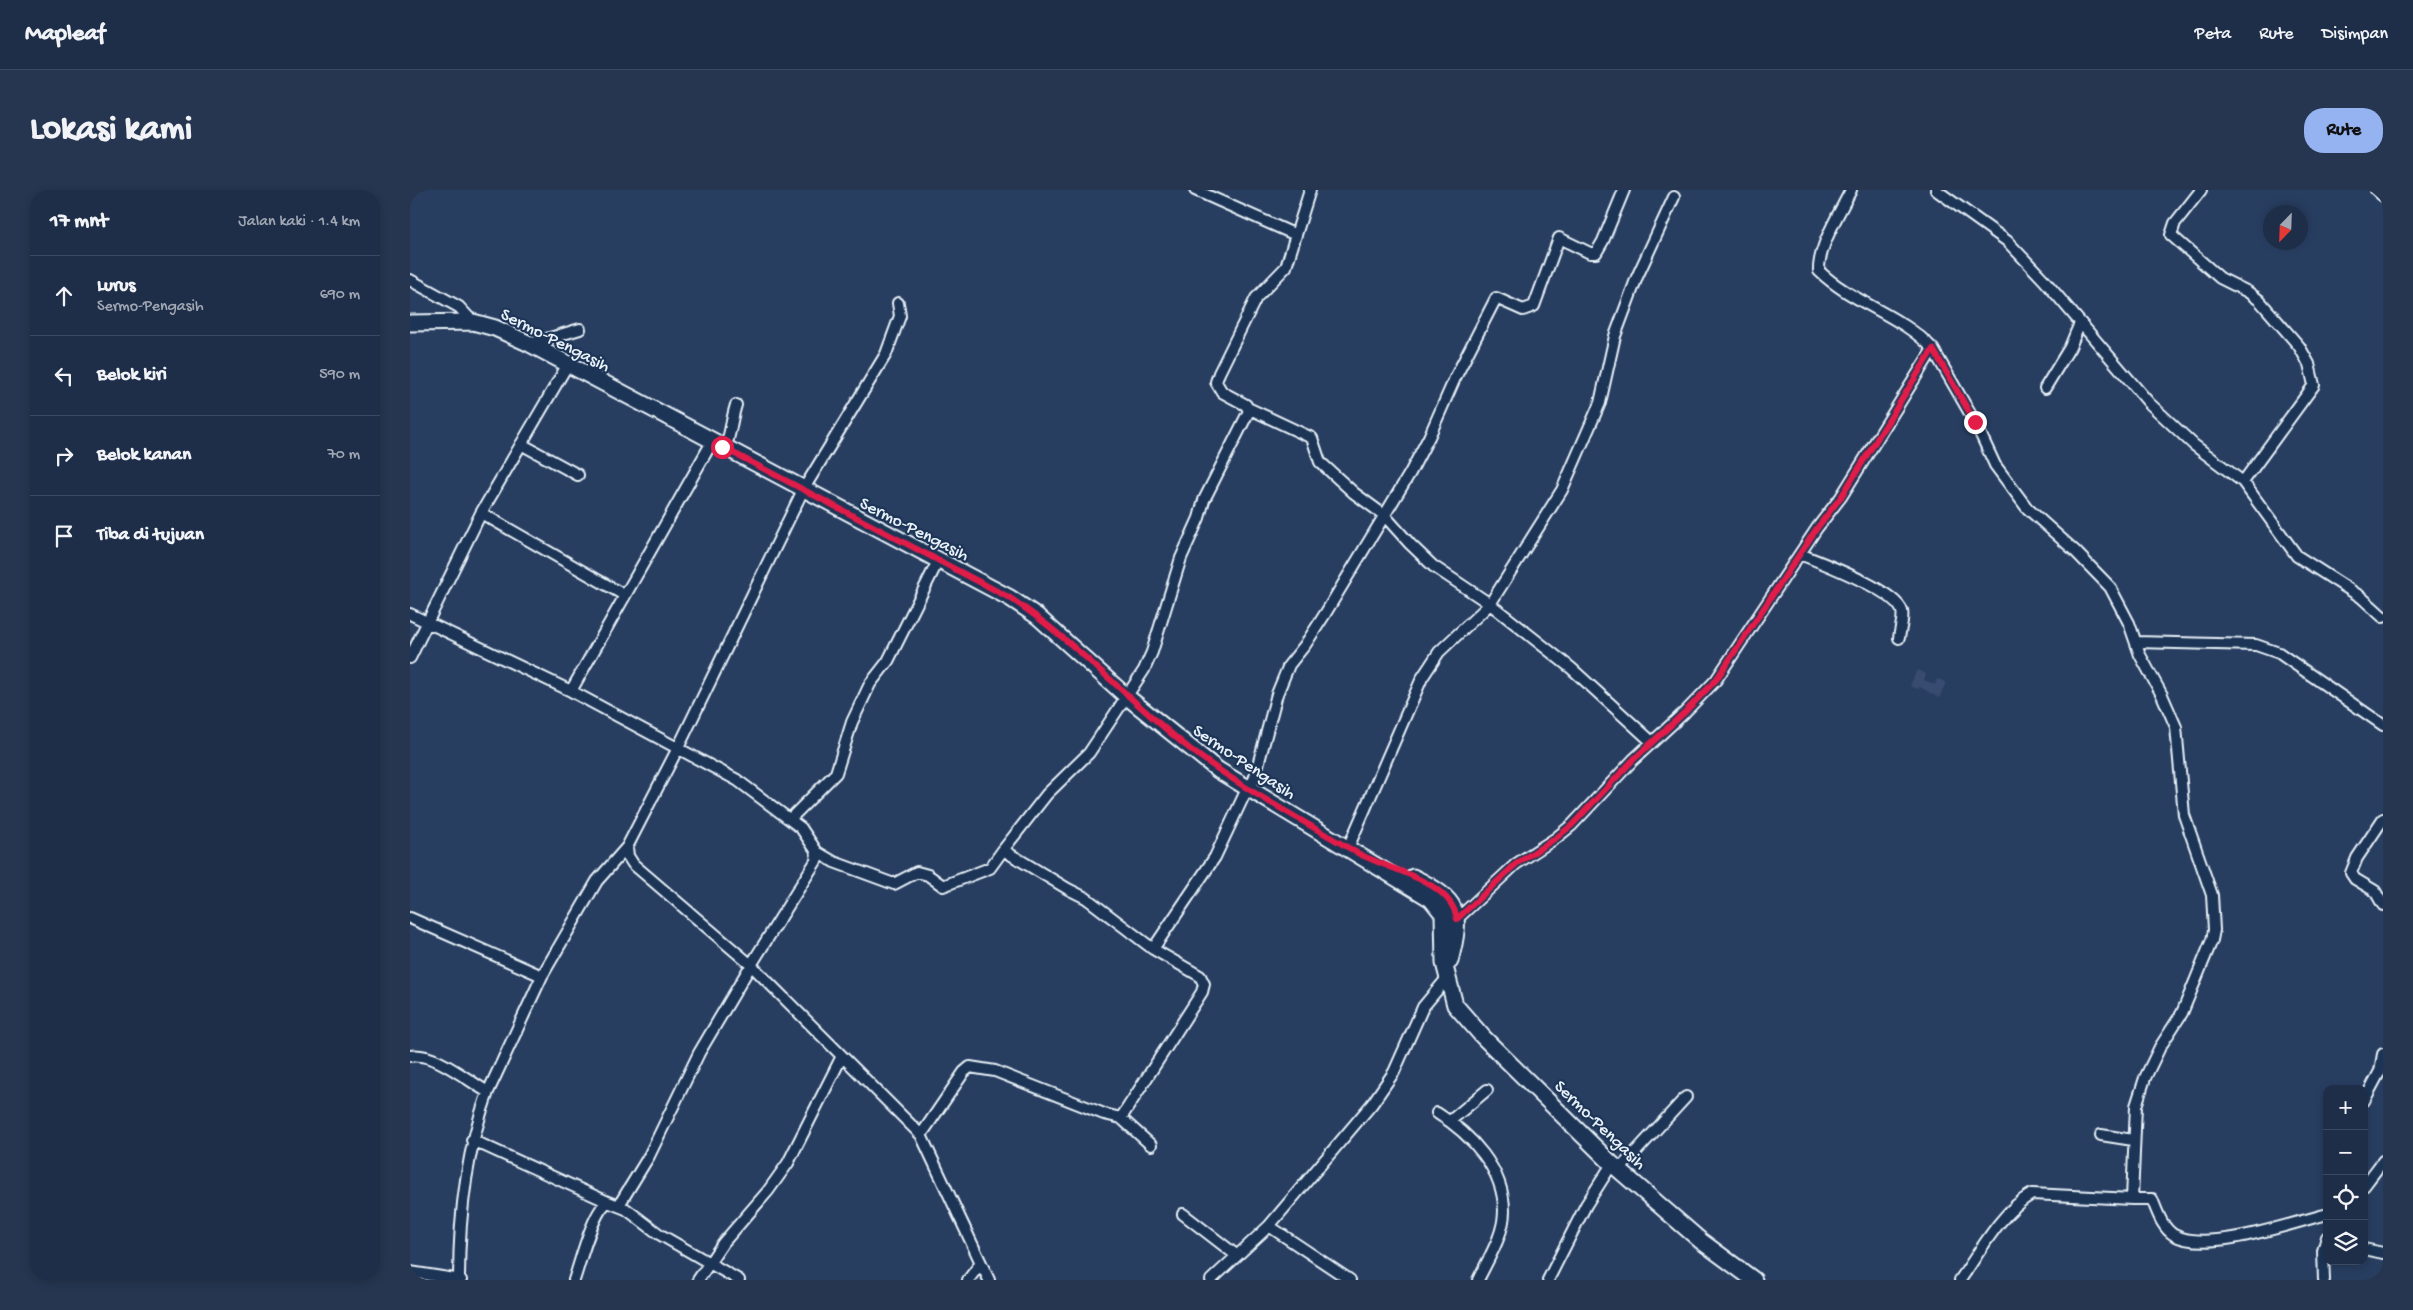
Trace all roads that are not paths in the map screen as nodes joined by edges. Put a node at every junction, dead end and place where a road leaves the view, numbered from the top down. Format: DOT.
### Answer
graph roads {
  1 [pos="1195,190"];
  2 [pos="1310,190"];
  3 [pos="1624,190"];
  4 [pos="1851,190"];
  5 [pos="1936,190"];
  6 [pos="2201,190"];
  7 [pos="2376,190"];
  8 [pos="2383,196"];
  9 [pos="1674,197"];
  10 [pos="1296,235"];
  11 [pos="410,280"];
  12 [pos="898,303"];
  13 [pos="473,322"];
  14 [pos="410,323"];
  15 [pos="2080,323"];
  16 [pos="580,329"];
  17 [pos="530,344"];
  18 [pos="1933,349"];
  19 [pos="568,364"];
  20 [pos="2044,388"];
  21 [pos="736,405"];
  22 [pos="1250,409"];
  23 [pos="521,444"];
  24 [pos="718,445"];
  25 [pos="578,475"];
  26 [pos="2243,482"];
  27 [pos="803,490"];
  28 [pos="481,513"];
  29 [pos="1384,515"];
  30 [pos="1800,554"];
  31 [pos="938,561"];
  32 [pos="624,595"];
  33 [pos="1490,604"];
  34 [pos="410,614"];
  35 [pos="2383,617"];
  36 [pos="427,621"];
  37 [pos="1899,638"];
  38 [pos="2136,642"];
  39 [pos="410,658"];
  40 [pos="572,691"];
  41 [pos="1126,696"];
  42 [pos="2383,726"];
  43 [pos="1652,742"];
  44 [pos="678,748"];
  45 [pos="1247,789"];
  46 [pos="2383,819"];
  47 [pos="790,820"];
  48 [pos="1003,850"];
  49 [pos="623,851"];
  50 [pos="1353,851"];
  51 [pos="817,852"];
  52 [pos="2383,905"];
  53 [pos="410,918"];
  54 [pos="1457,919"];
  55 [pos="1153,949"];
  56 [pos="751,965"];
  57 [pos="542,976"];
  58 [pos="1447,976"];
  59 [pos="2383,1054"];
  60 [pos="410,1056"];
  61 [pos="842,1056"];
  62 [pos="1487,1090"];
  63 [pos="488,1092"];
  64 [pos="2368,1094"];
  65 [pos="1686,1097"];
  66 [pos="1437,1113"];
  67 [pos="1121,1118"];
  68 [pos="1450,1121"];
  69 [pos="921,1135"];
  70 [pos="2100,1135"];
  71 [pos="472,1140"];
  72 [pos="2133,1140"];
  73 [pos="1151,1145"];
  74 [pos="2383,1161"];
  75 [pos="1616,1167"];
  76 [pos="2368,1181"];
  77 [pos="2132,1198"];
  78 [pos="608,1202"];
  79 [pos="620,1205"];
  80 [pos="1183,1214"];
  81 [pos="2323,1214"];
  82 [pos="1269,1226"];
  83 [pos="2368,1250"];
  84 [pos="2383,1253"];
  85 [pos="1236,1255"];
  86 [pos="981,1263"];
  87 [pos="709,1264"];
  88 [pos="2323,1265"];
  89 [pos="410,1272"];
  90 [pos="460,1280"];
  91 [pos="574,1280"];
  92 [pos="698,1280"];
  93 [pos="739,1280"];
  94 [pos="968,1280"];
  95 [pos="989,1280"];
  96 [pos="1211,1280"];
  97 [pos="1350,1280"];
  98 [pos="1478,1280"];
  99 [pos="1548,1280"];
  100 [pos="1754,1280"];
  101 [pos="1960,1280"];
  102 [pos="2324,1280"];
  1 -- 10 [label="street"];
  2 -- 10 [label="street"];
  3 -- 29 [label="street"];
  4 -- 18 [label="street"];
  5 -- 15 [label="street"];
  6 -- 26 [label="street"];
  7 -- 8 [label="street"];
  9 -- 33 [label="street"];
  10 -- 22 [label="street"];
  11 -- 13 [label="street"];
  12 -- 27 [label="street"];
  13 -- 14 [label="main road, Sermo-Pengasih"];
  13 -- 17 [label="main road, Sermo-Pengasih"];
  15 -- 20 [label="street"];
  15 -- 26 [label="street"];
  16 -- 17 [label="street"];
  17 -- 19 [label="main road, Sermo-Pengasih"];
  18 -- 30 [label="street"];
  18 -- 38 [label="street"];
  19 -- 23 [label="street"];
  19 -- 24 [label="main road, Sermo-Pengasih"];
  21 -- 24 [label="street"];
  22 -- 29 [label="street"];
  22 -- 41 [label="street"];
  23 -- 25 [label="street"];
  23 -- 28 [label="street"];
  24 -- 27 [label="main road, Sermo-Pengasih"];
  24 -- 32 [label="street"];
  26 -- 35 [label="street"];
  27 -- 31 [label="main road, Sermo-Pengasih"];
  27 -- 44 [label="street"];
  28 -- 32 [label="street"];
  28 -- 36 [label="street"];
  29 -- 33 [label="street"];
  29 -- 45 [label="street"];
  30 -- 37 [label="street"];
  30 -- 43 [label="street"];
  31 -- 41 [label="main road, Sermo-Pengasih"];
  31 -- 47 [label="street"];
  32 -- 40 [label="street"];
  33 -- 43 [label="street"];
  33 -- 50 [label="street"];
  34 -- 36 [label="street"];
  36 -- 39 [label="street"];
  36 -- 40 [label="street"];
  38 -- 42 [label="street"];
  38 -- 72 [label="street"];
  40 -- 44 [label="street"];
  41 -- 45 [label="main road, Sermo-Pengasih"];
  41 -- 48 [label="street"];
  43 -- 54 [label="street"];
  44 -- 47 [label="street"];
  44 -- 49 [label="street"];
  45 -- 50 [label="main road, Sermo-Pengasih"];
  45 -- 55 [label="street"];
  46 -- 52 [label="street"];
  47 -- 51 [label="street"];
  48 -- 51 [label="street"];
  48 -- 55 [label="street"];
  49 -- 56 [label="street"];
  49 -- 57 [label="street"];
  50 -- 54 [label="main road, Sermo-Pengasih"];
  50 -- 58 [label="main road, Sermo-Pengasih"];
  51 -- 56 [label="street"];
  53 -- 57 [label="street"];
  54 -- 58 [label="main road, Sermo-Pengasih"];
  55 -- 67 [label="street"];
  56 -- 61 [label="street"];
  56 -- 79 [label="street"];
  57 -- 63 [label="street"];
  58 -- 75 [label="main road, Sermo-Pengasih"];
  58 -- 82 [label="street"];
  59 -- 64 [label="street"];
  60 -- 63 [label="street"];
  61 -- 69 [label="street"];
  61 -- 87 [label="street"];
  62 -- 68 [label="street"];
  63 -- 71 [label="street"];
  65 -- 75 [label="street"];
  66 -- 68 [label="street"];
  67 -- 69 [label="street"];
  67 -- 73 [label="street"];
  68 -- 98 [label="street"];
  69 -- 86 [label="street"];
  70 -- 72 [label="street"];
  71 -- 78 [label="street"];
  71 -- 90 [label="street"];
  72 -- 77 [label="street"];
  74 -- 76 [label="street"];
  75 -- 99 [label="street"];
  75 -- 100 [label="main road, Sermo-Pengasih"];
  77 -- 81 [label="street"];
  77 -- 101 [label="street"];
  78 -- 79 [label="street"];
  78 -- 91 [label="street"];
  79 -- 87 [label="street"];
  80 -- 85 [label="street"];
  82 -- 85 [label="street"];
  82 -- 97 [label="street"];
  83 -- 84 [label="street"];
  85 -- 96 [label="street"];
  86 -- 94 [label="street"];
  86 -- 95 [label="street"];
  87 -- 92 [label="street"];
  87 -- 93 [label="street"];
  88 -- 102 [label="street"];
  89 -- 90 [label="street"];
}
